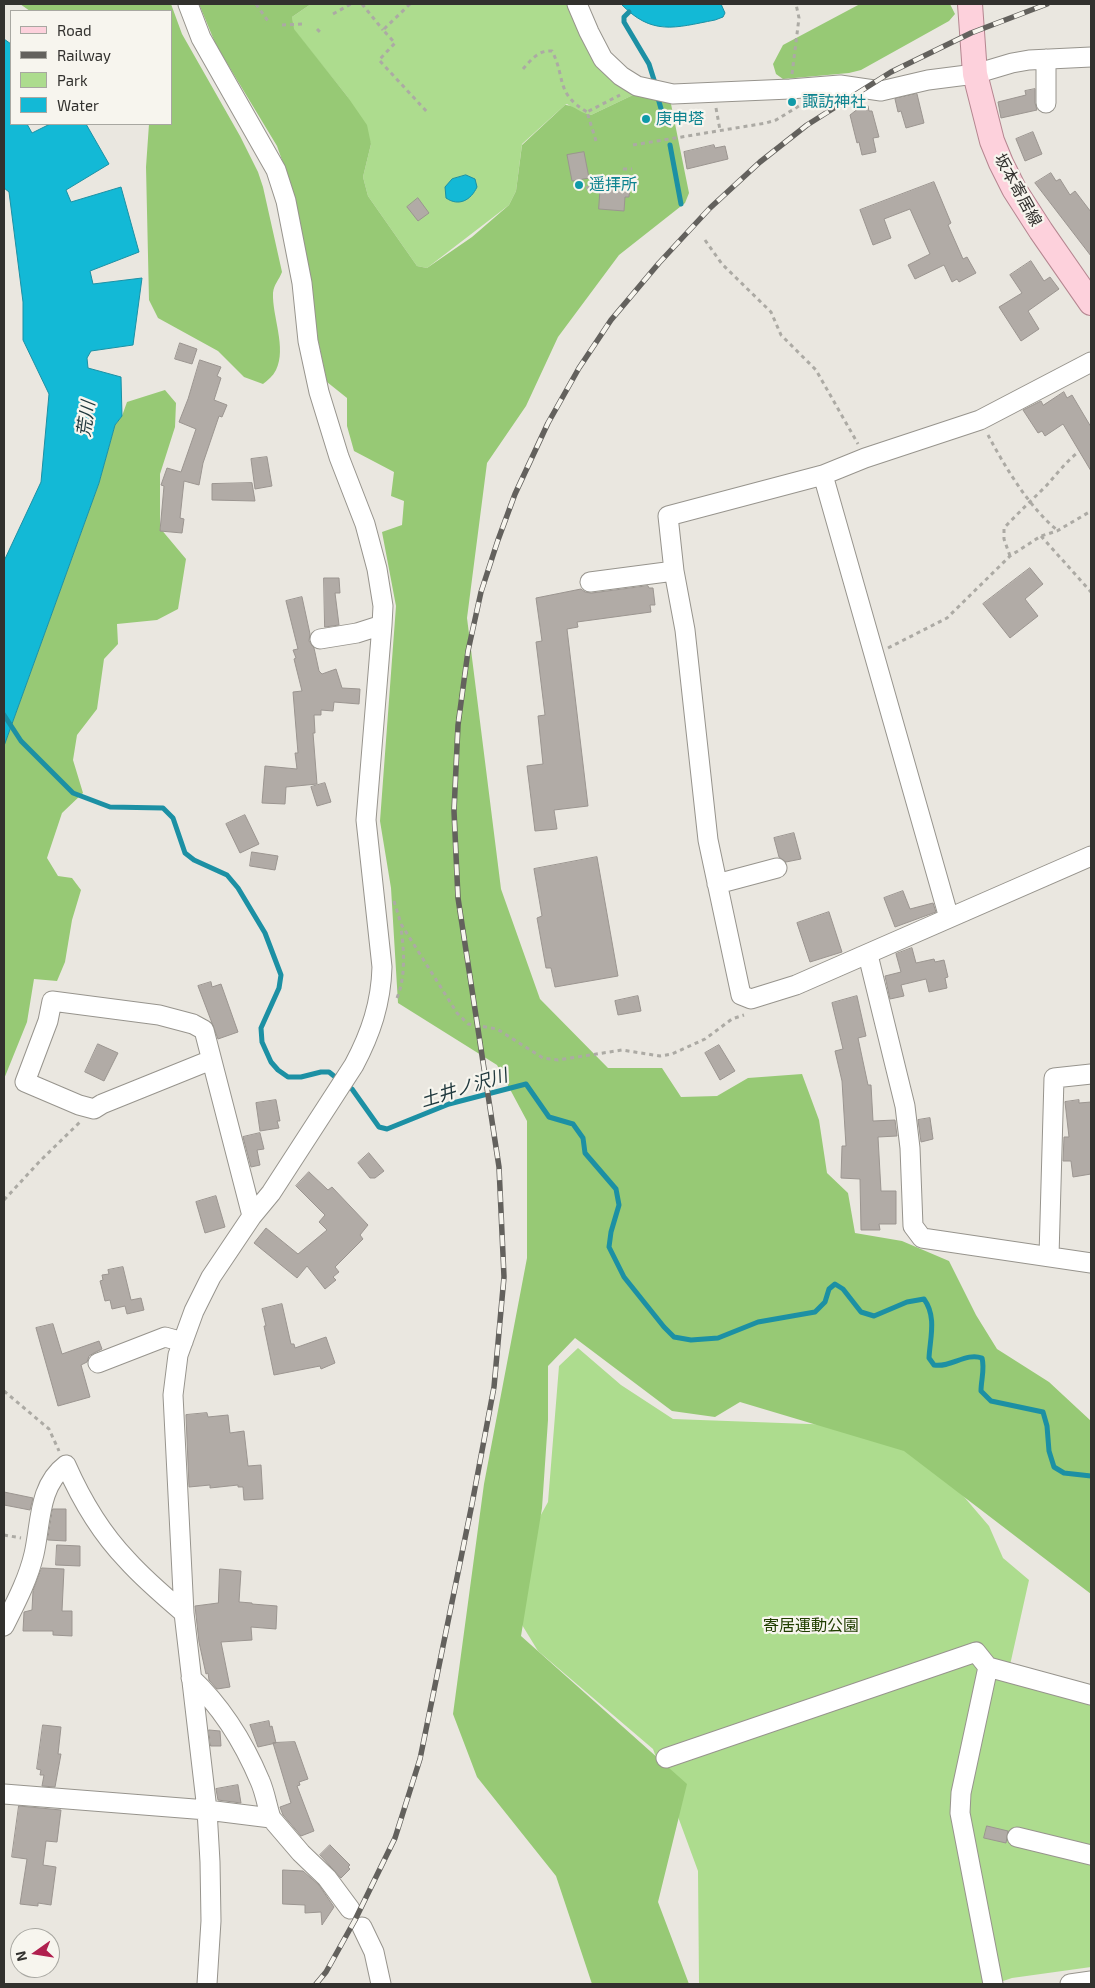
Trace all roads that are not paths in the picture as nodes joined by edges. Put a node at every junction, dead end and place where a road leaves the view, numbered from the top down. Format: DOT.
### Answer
graph roads {
  1 [pos="188,4"];
  2 [pos="577,4"];
  3 [pos="970,4"];
  4 [pos="1091,57"];
  5 [pos="1046,59"];
  6 [pos="976,74"];
  7 [pos="1046,103"];
  8 [pos="1091,303"];
  9 [pos="1091,362"];
  10 [pos="823,475"];
  11 [pos="674,571"];
  12 [pos="590,582"];
  13 [pos="382,625"];
  14 [pos="320,639"];
  15 [pos="1091,856"];
  16 [pos="778,868"];
  17 [pos="717,884"];
  18 [pos="949,918"];
  19 [pos="868,955"];
  20 [pos="211,1060"];
  21 [pos="1091,1074"];
  22 [pos="252,1216"];
  23 [pos="1049,1256"];
  24 [pos="1091,1263"];
  25 [pos="183,1342"];
  26 [pos="98,1363"];
  27 [pos="184,1613"];
  28 [pos="4,1623"];
  29 [pos="988,1666"];
  30 [pos="191,1678"];
  31 [pos="1091,1695"];
  32 [pos="666,1758"];
  33 [pos="4,1794"];
  34 [pos="207,1810"];
  35 [pos="271,1818"];
  36 [pos="1017,1837"];
  37 [pos="1091,1855"];
  38 [pos="350,1910"];
  39 [pos="362,1927"];
  40 [pos="1091,1981"];
  41 [pos="206,1984"];
  42 [pos="381,1984"];
  43 [pos="993,1984"];
  44 [pos="1070,1984"];
  1 -- 13 [label="street"];
  2 -- 6 [label="street"];
  3 -- 6 [label="main road, 坂本寄居線"];
  4 -- 5 [label="street"];
  5 -- 6 [label="street"];
  5 -- 7 [label="street"];
  6 -- 8 [label="main road, 坂本寄居線"];
  9 -- 10 [label="street"];
  10 -- 11 [label="street"];
  10 -- 18 [label="street"];
  11 -- 12 [label="street"];
  11 -- 17 [label="street"];
  13 -- 14 [label="street"];
  13 -- 22 [label="street"];
  15 -- 18 [label="street"];
  16 -- 17 [label="street"];
  17 -- 19 [label="street"];
  18 -- 19 [label="street"];
  19 -- 23 [label="street"];
  20 -- 20 [label="street"];
  20 -- 22 [label="street"];
  21 -- 23 [label="street"];
  22 -- 25 [label="street"];
  23 -- 24 [label="street"];
  25 -- 26 [label="street"];
  25 -- 27 [label="street"];
  27 -- 28 [label="street"];
  27 -- 30 [label="street"];
  29 -- 31 [label="street"];
  29 -- 32 [label="street"];
  29 -- 43 [label="street"];
  30 -- 34 [label="street"];
  30 -- 35 [label="street"];
  33 -- 34 [label="street"];
  34 -- 35 [label="street"];
  34 -- 41 [label="street"];
  35 -- 38 [label="street"];
  36 -- 37 [label="street"];
  39 -- 42 [label="street"];
  40 -- 44 [label="street"];
}
